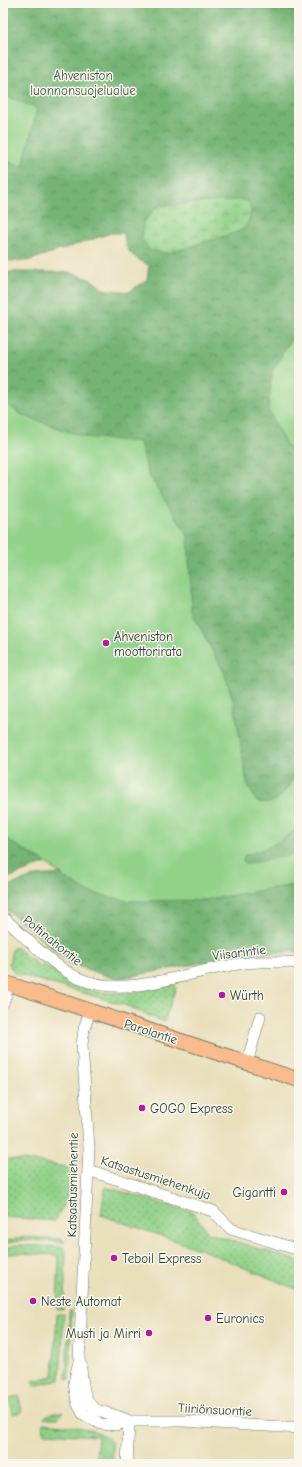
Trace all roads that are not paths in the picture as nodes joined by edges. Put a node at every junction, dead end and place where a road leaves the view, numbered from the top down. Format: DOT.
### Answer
graph roads {
  1 [pos="3,917"];
  2 [pos="299,963"];
  3 [pos="183,975"];
  4 [pos="6,983"];
  5 [pos="3,1003"];
  6 [pos="90,1011"];
  7 [pos="260,1017"];
  8 [pos="247,1063"];
  9 [pos="299,1080"];
  10 [pos="88,1170"];
  11 [pos="299,1250"];
  12 [pos="129,1421"];
  13 [pos="299,1428"];
  14 [pos="127,1464"];
  1 -- 3 [label="street, Poltinahontie"];
  2 -- 3 [label="street, Viisarintie"];
  4 -- 5 [label="street"];
  4 -- 6 [label="main road, Parolantie"];
  6 -- 8 [label="main road, Parolantie"];
  6 -- 10 [label="street, Katsastusmiehentie"];
  7 -- 8 [label="street"];
  8 -- 9 [label="main road, Parolantie"];
  10 -- 11 [label="street, Katsastusmiehenkuja"];
  10 -- 12 [label="street, Katsastusmiehentie"];
  12 -- 13 [label="street, Tiiriönsuontie"];
  12 -- 14 [label="street"];
}
